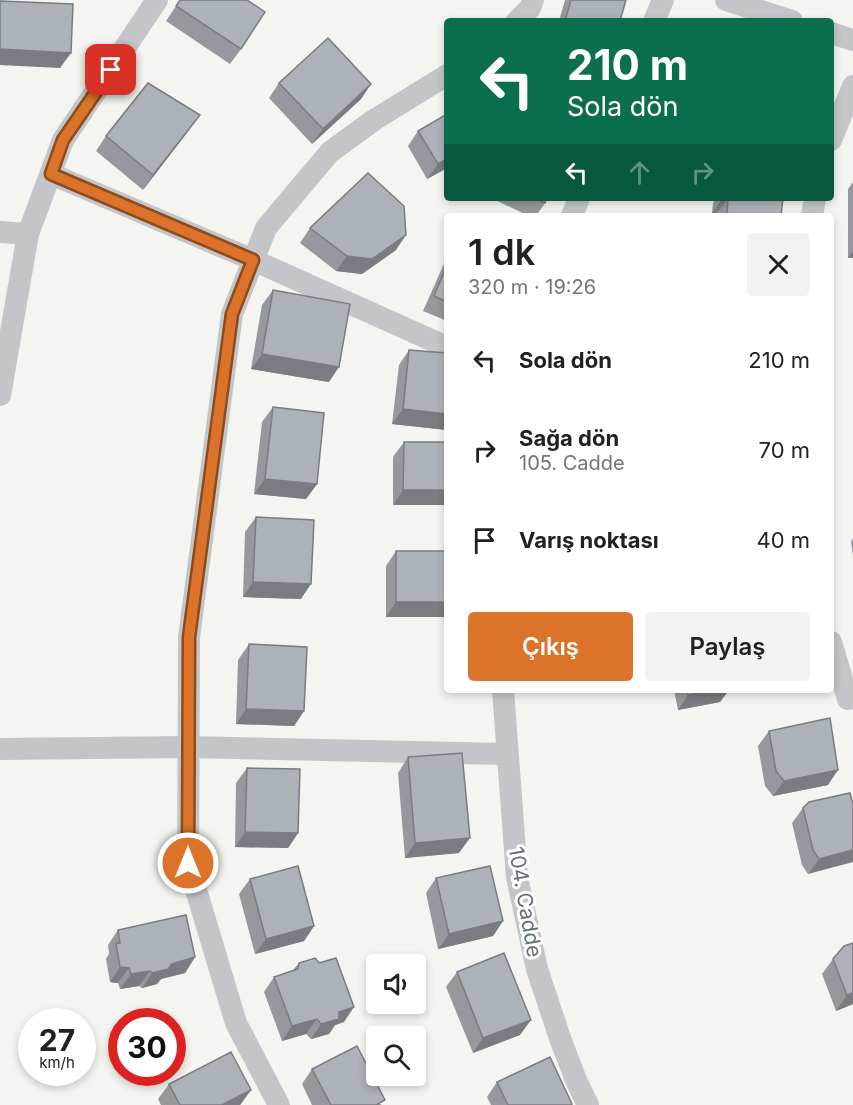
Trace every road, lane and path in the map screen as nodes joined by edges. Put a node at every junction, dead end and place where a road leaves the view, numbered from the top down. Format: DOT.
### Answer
graph roads {
  1 [pos="158,0"];
  2 [pos="533,0"];
  3 [pos="663,0"];
  4 [pos="726,0"];
  5 [pos="520,18"];
  6 [pos="655,18"];
  7 [pos="783,18"];
  8 [pos="834,34"];
  9 [pos="853,40"];
  10 [pos="444,77"];
  11 [pos="853,86"];
  12 [pos="834,133"];
  13 [pos="51,174"];
  14 [pos="0,232"];
  15 [pos="28,234"];
  16 [pos="253,260"];
  17 [pos="444,347"];
  18 [pos="0,395"];
  19 [pos="834,652"];
  20 [pos="503,693"];
  21 [pos="851,706"];
  22 [pos="188,747"];
  23 [pos="0,749"];
  24 [pos="507,754"];
  25 [pos="279,1105"];
  26 [pos="588,1105"];
  1 -- 13 [label="street"];
  2 -- 5 [label="street"];
  3 -- 6 [label="street"];
  4 -- 7 [label="street"];
  8 -- 9 [label="street"];
  10 -- 16 [label="street"];
  11 -- 12 [label="street"];
  13 -- 15 [label="street"];
  13 -- 16 [label="street"];
  14 -- 15 [label="street"];
  15 -- 18 [label="street"];
  16 -- 17 [label="street"];
  16 -- 22 [label="street"];
  19 -- 21 [label="street"];
  20 -- 24 [label="street, 104. Cadde"];
  22 -- 23 [label="street"];
  22 -- 24 [label="street"];
  22 -- 25 [label="street"];
  24 -- 26 [label="street, 104. Cadde"];
}
